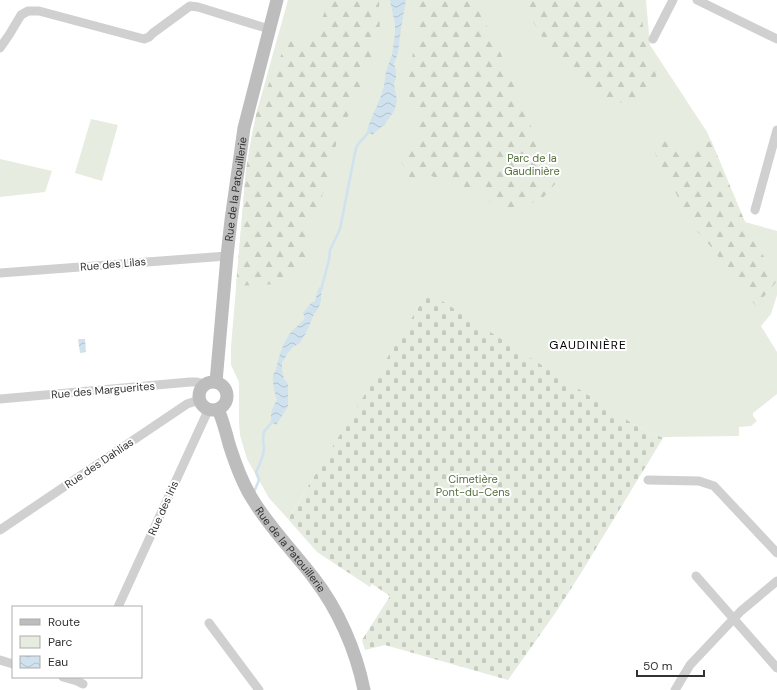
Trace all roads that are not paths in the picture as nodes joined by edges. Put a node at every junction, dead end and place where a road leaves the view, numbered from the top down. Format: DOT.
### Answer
graph roads {
  1 [pos="277,0"];
  2 [pos="673,0"];
  3 [pos="697,0"];
  4 [pos="269,28"];
  5 [pos="777,39"];
  6 [pos="653,40"];
  7 [pos="0,48"];
  8 [pos="777,130"];
  9 [pos="755,210"];
  10 [pos="227,256"];
  11 [pos="0,273"];
  12 [pos="211,383"];
  13 [pos="0,399"];
  14 [pos="208,406"];
  15 [pos="648,480"];
  16 [pos="0,530"];
  17 [pos="777,553"];
  18 [pos="696,576"];
  19 [pos="777,581"];
  20 [pos="118,606"];
  21 [pos="734,618"];
  22 [pos="209,623"];
  23 [pos="0,660"];
  24 [pos="12,664"];
  25 [pos="777,668"];
  26 [pos="66,678"];
  27 [pos="85,684"];
  28 [pos="254,688"];
  29 [pos="364,690"];
  30 [pos="675,690"];
  1 -- 4 [label="street, Rue de la Patouillerie"];
  2 -- 6 [label="street"];
  3 -- 5 [label="street"];
  4 -- 7 [label="street"];
  4 -- 10 [label="street, Rue de la Patouillerie"];
  8 -- 9 [label="street"];
  10 -- 11 [label="street, Rue des Lilas"];
  10 -- 12 [label="street, Rue de la Patouillerie"];
  12 -- 13 [label="street, Rue des Marguerites"];
  12 -- 14 [label="street"];
  12 -- 14 [label="street"];
  14 -- 16 [label="street, Rue des Dahlias"];
  14 -- 20 [label="street, Rue des Iris"];
  14 -- 29 [label="street, Rue de la Patouillerie"];
  15 -- 17 [label="street"];
  18 -- 21 [label="street"];
  19 -- 21 [label="street"];
  21 -- 25 [label="street"];
  21 -- 30 [label="street"];
  22 -- 28 [label="street"];
  23 -- 24 [label="street"];
  26 -- 27 [label="street"];
}
